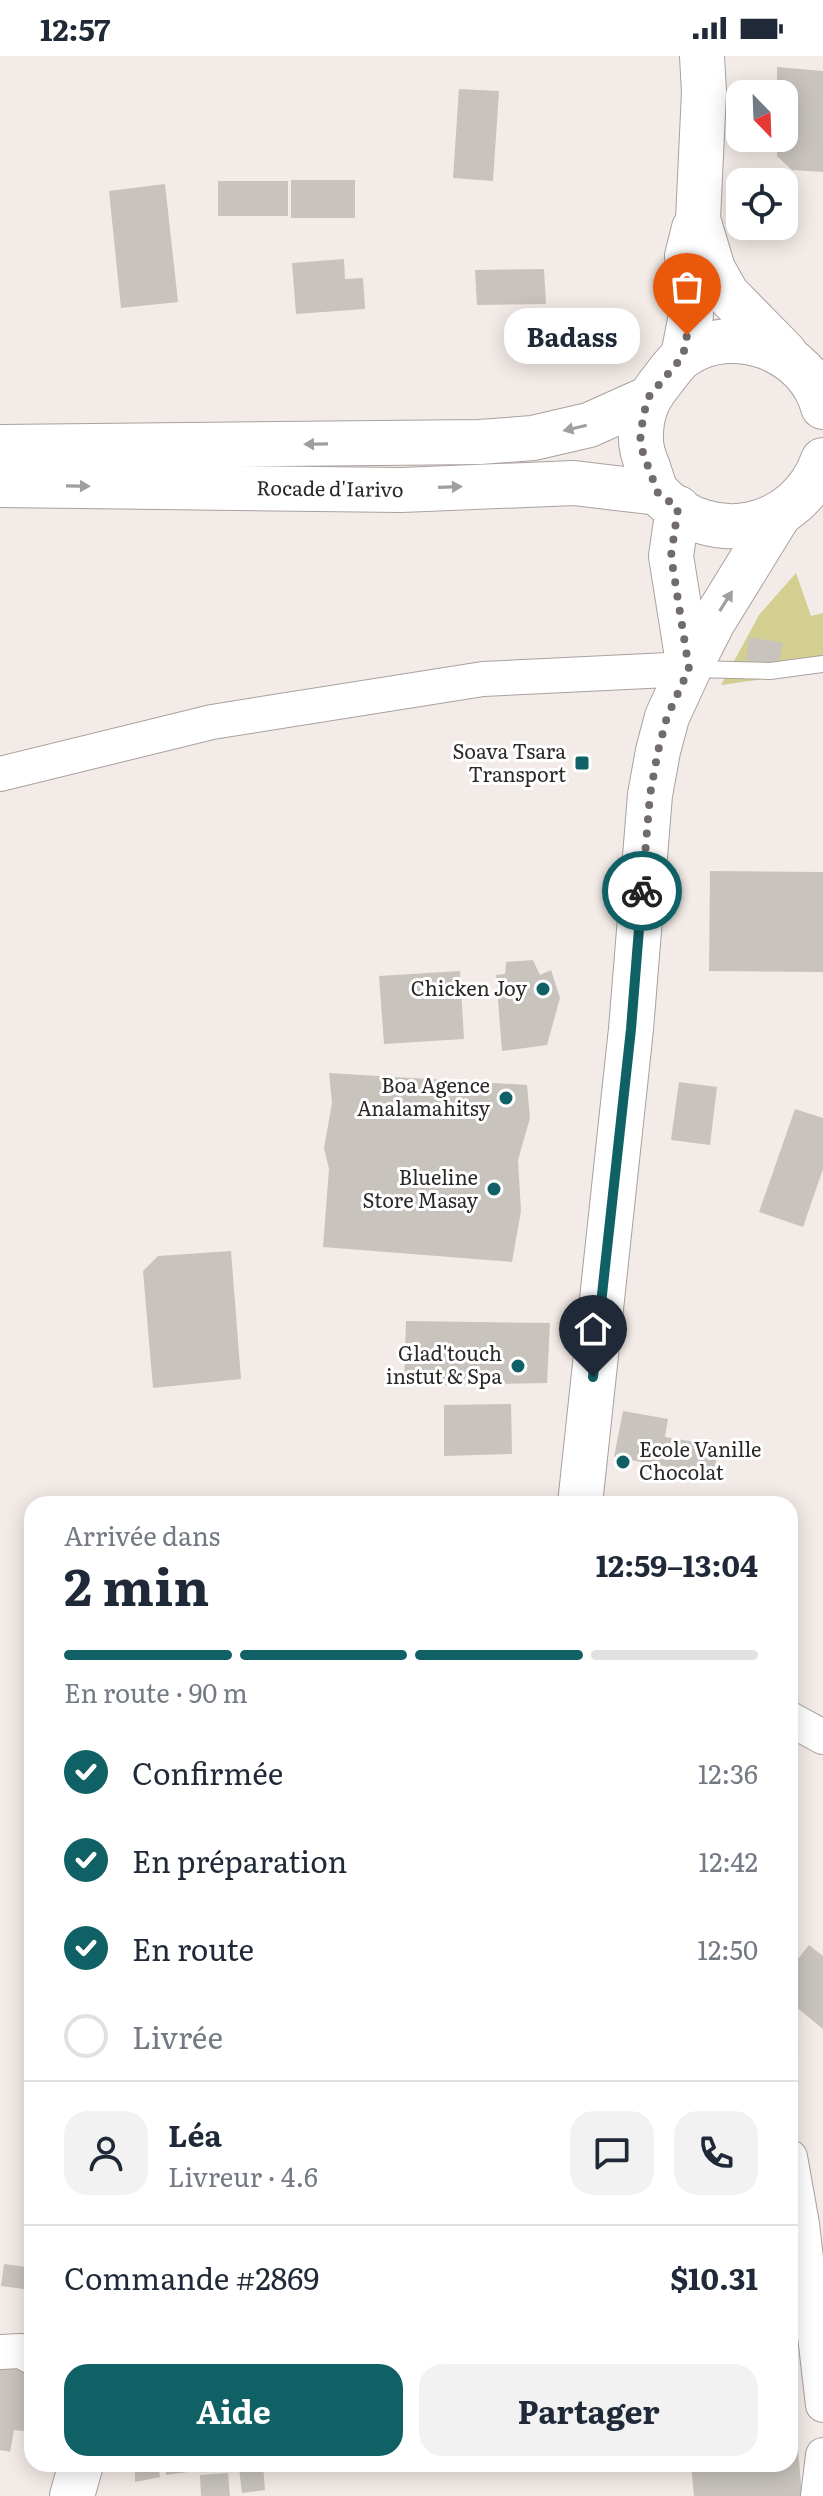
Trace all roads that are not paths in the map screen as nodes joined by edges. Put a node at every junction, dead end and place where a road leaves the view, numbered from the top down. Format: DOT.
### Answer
graph roads {
  1 [pos="702,56"];
  2 [pos="698,219"];
  3 [pos="683,356"];
  4 [pos="812,381"];
  5 [pos="647,399"];
  6 [pos="0,447"];
  7 [pos="0,485"];
  8 [pos="808,488"];
  9 [pos="668,501"];
  10 [pos="823,664"];
  11 [pos="689,669"];
  12 [pos="0,774"];
  13 [pos="581,1496"];
  14 [pos="798,1723"];
  15 [pos="823,1737"];
  16 [pos="798,2202"];
  17 [pos="818,2324"];
  18 [pos="0,2352"];
  19 [pos="24,2353"];
  20 [pos="823,2405"];
  21 [pos="823,2455"];
  22 [pos="79,2472"];
  23 [pos="72,2496"];
  24 [pos="818,2496"];
  1 -- 2 [label="main road"];
  2 -- 3 [label="main road"];
  2 -- 4 [label="main road"];
  3 -- 4 [label="main road"];
  3 -- 5 [label="main road"];
  5 -- 6 [label="main road, one-way"];
  5 -- 9 [label="main road"];
  7 -- 9 [label="main road, Rocade d'Iarivo, one-way"];
  8 -- 9 [label="main road, Rocade d'Iarivo"];
  11 -- 8 [label="main road, one-way"];
  9 -- 11 [label="main road"];
  10 -- 11 [label="lane"];
  11 -- 12 [label="street"];
  11 -- 13 [label="main road"];
  14 -- 15 [label="street"];
  16 -- 17 [label="street"];
  17 -- 20 [label="street"];
  18 -- 19 [label="street"];
  21 -- 24 [label="street"];
  22 -- 23 [label="main road"];
}
